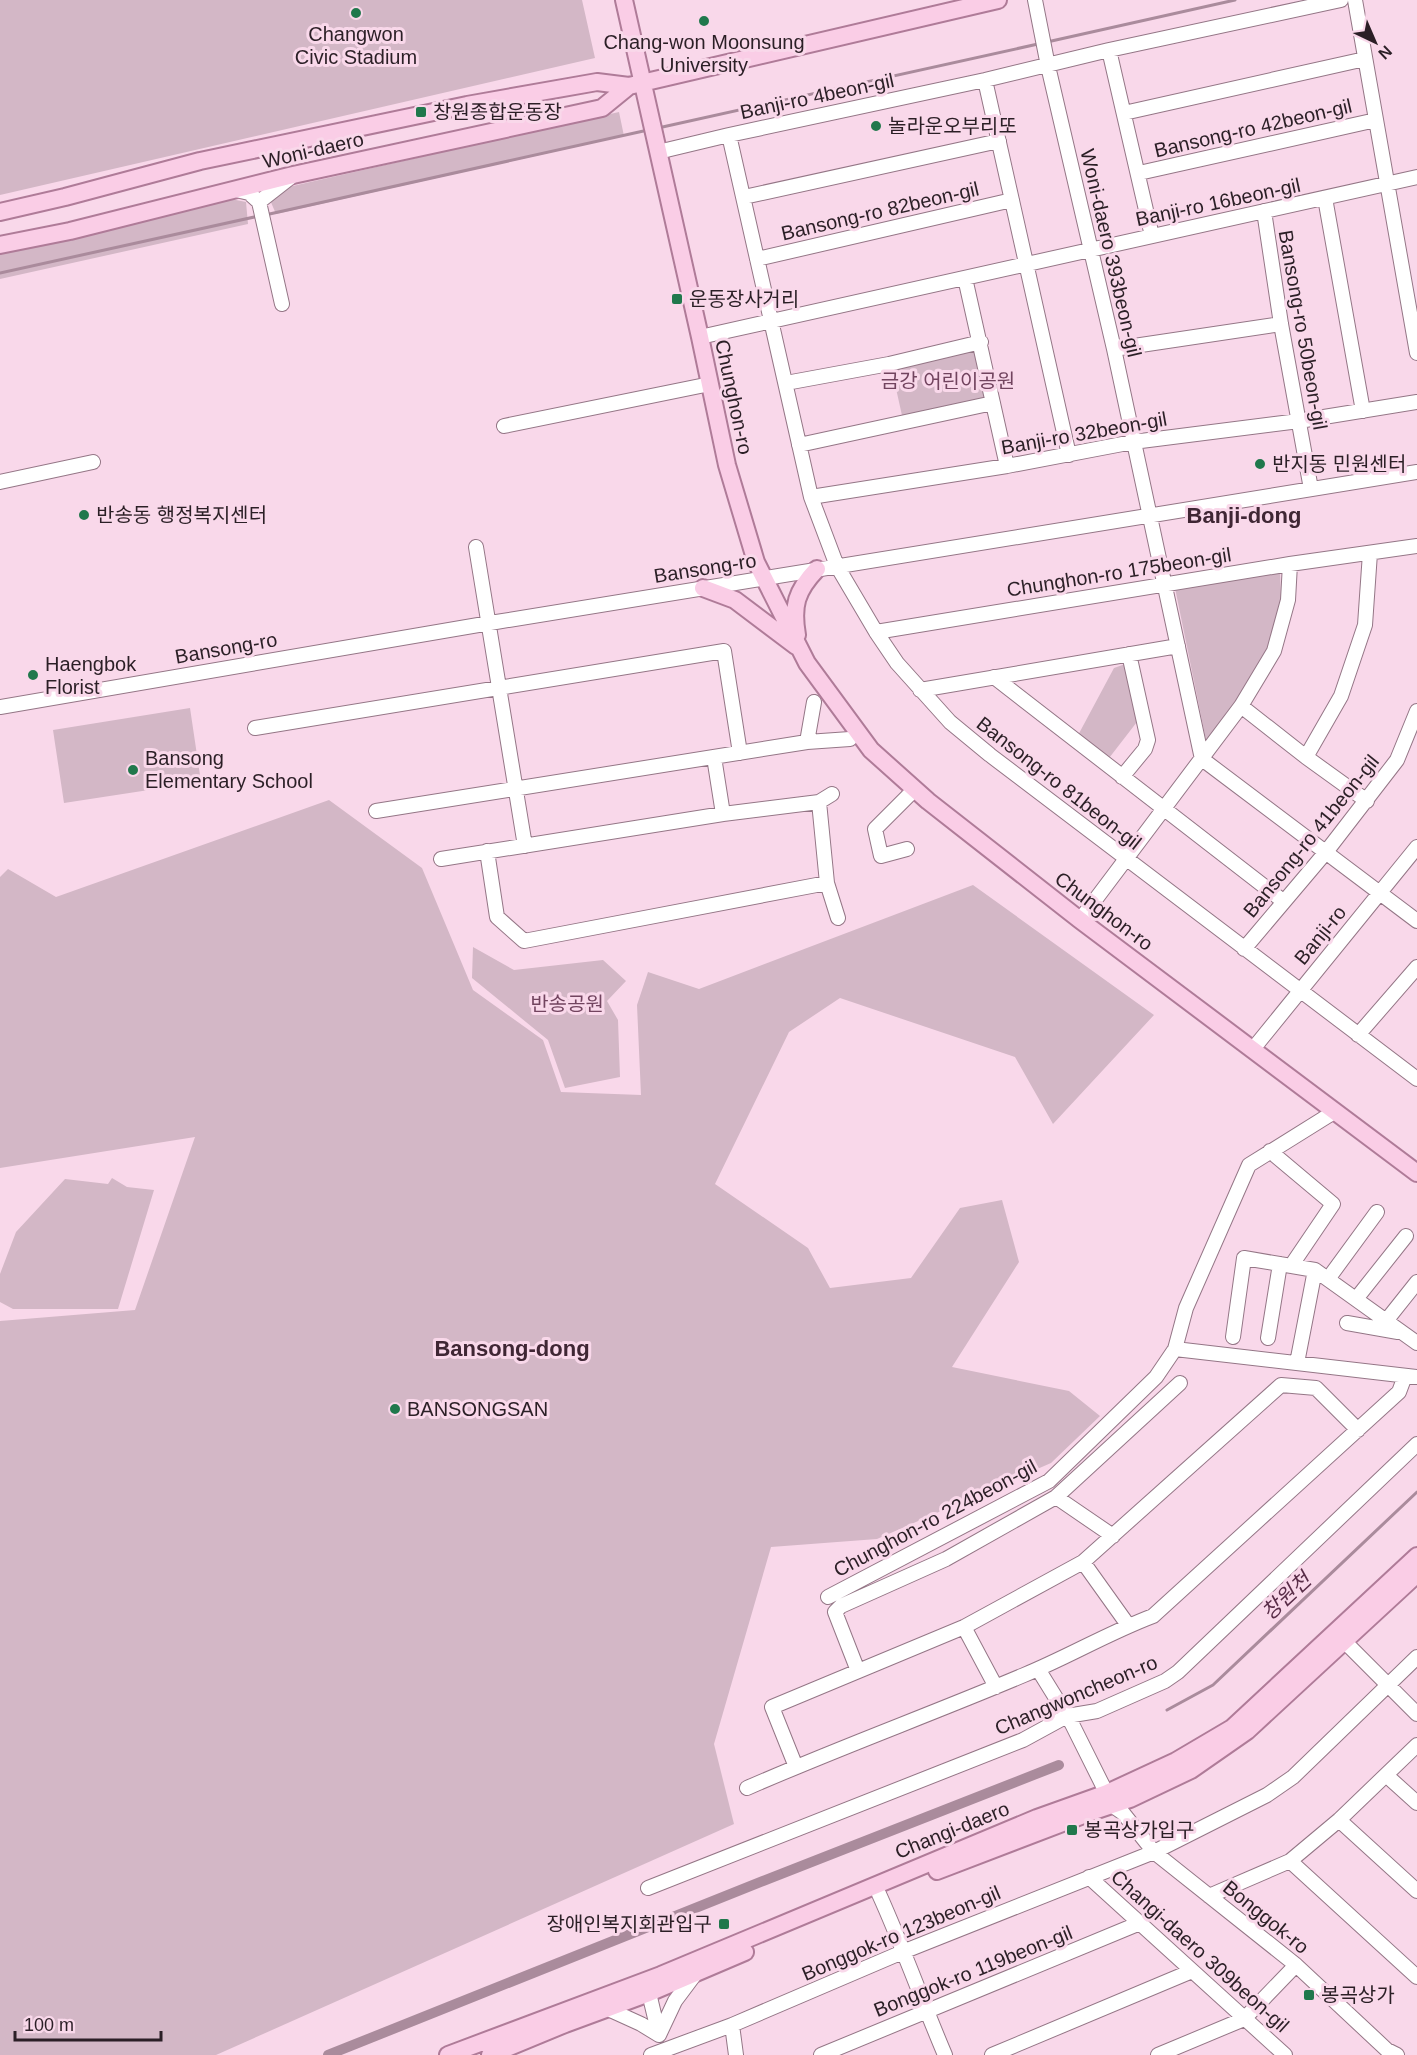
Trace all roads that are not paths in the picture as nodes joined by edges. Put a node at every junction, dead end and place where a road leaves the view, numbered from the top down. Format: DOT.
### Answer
graph roads {
  1 [pos="624,0"];
  2 [pos="998,0"];
  3 [pos="1035,0"];
  4 [pos="1341,0"];
  5 [pos="1355,0"];
  6 [pos="965,4"];
  7 [pos="1109,51"];
  8 [pos="1365,59"];
  9 [pos="1048,66"];
  10 [pos="984,80"];
  11 [pos="636,85"];
  12 [pos="1124,113"];
  13 [pos="1376,120"];
  14 [pos="729,135"];
  15 [pos="999,141"];
  16 [pos="657,149"];
  17 [pos="1139,173"];
  18 [pos="293,175"];
  19 [pos="1417,177"];
  20 [pos="1387,183"];
  21 [pos="236,190"];
  22 [pos="744,197"];
  23 [pos="1325,198"];
  24 [pos="1012,200"];
  25 [pos="259,202"];
  26 [pos="0,212"];
  27 [pos="1264,212"];
  28 [pos="1152,236"];
  29 [pos="0,245"];
  30 [pos="1090,250"];
  31 [pos="758,260"];
  32 [pos="1026,264"];
  33 [pos="965,278"];
  34 [pos="282,304"];
  35 [pos="771,321"];
  36 [pos="1281,324"];
  37 [pos="700,337"];
  38 [pos="981,342"];
  39 [pos="1114,349"];
  40 [pos="1417,353"];
  41 [pos="786,383"];
  42 [pos="710,384"];
  43 [pos="1417,402"];
  44 [pos="993,403"];
  45 [pos="1364,411"];
  46 [pos="1299,421"];
  47 [pos="504,426"];
  48 [pos="1133,442"];
  49 [pos="799,445"];
  50 [pos="1070,455"];
  51 [pos="93,462"];
  52 [pos="1007,466"];
  53 [pos="1417,472"];
  54 [pos="0,482"];
  55 [pos="1311,489"];
  56 [pos="811,497"];
  57 [pos="1149,515"];
  58 [pos="1417,546"];
  59 [pos="476,547"];
  60 [pos="1370,553"];
  61 [pos="1290,564"];
  62 [pos="837,566"];
  63 [pos="817,569"];
  64 [pos="763,578"];
  65 [pos="1164,584"];
  66 [pos="703,588"];
  67 [pos="490,623"];
  68 [pos="876,633"];
  69 [pos="1178,646"];
  70 [pos="799,648"];
  71 [pos="1129,654"];
  72 [pos="994,677"];
  73 [pos="500,688"];
  74 [pos="920,690"];
  75 [pos="814,702"];
  76 [pos="1242,706"];
  77 [pos="0,707"];
  78 [pos="1417,711"];
  79 [pos="255,728"];
  80 [pos="850,739"];
  81 [pos="807,742"];
  82 [pos="740,753"];
  83 [pos="714,757"];
  84 [pos="1306,757"];
  85 [pos="1202,759"];
  86 [pos="1122,777"];
  87 [pos="516,789"];
  88 [pos="915,789"];
  89 [pos="832,794"];
  90 [pos="1367,801"];
  91 [pos="819,802"];
  92 [pos="1164,809"];
  93 [pos="376,811"];
  94 [pos="723,814"];
  95 [pos="525,846"];
  96 [pos="1417,846"];
  97 [pos="908,849"];
  98 [pos="487,852"];
  99 [pos="1326,852"];
  100 [pos="441,859"];
  101 [pos="1126,860"];
  102 [pos="827,883"];
  103 [pos="1379,892"];
  104 [pos="1283,901"];
  105 [pos="838,918"];
  106 [pos="1080,920"];
  107 [pos="1417,921"];
  108 [pos="1244,949"];
  109 [pos="1417,967"];
  110 [pos="1300,991"];
  111 [pos="1358,1035"];
  112 [pos="1253,1048"];
  113 [pos="1417,1060"];
  114 [pos="1412,1076"];
  115 [pos="1334,1112"];
  116 [pos="1270,1151"];
  117 [pos="1417,1173"];
  118 [pos="1377,1212"];
  119 [pos="1406,1236"];
  120 [pos="1285,1265"];
  121 [pos="1315,1270"];
  122 [pos="1328,1279"];
  123 [pos="1417,1282"];
  124 [pos="1356,1299"];
  125 [pos="1386,1321"];
  126 [pos="1347,1323"];
  127 [pos="1403,1332"];
  128 [pos="1233,1337"];
  129 [pos="1268,1338"];
  130 [pos="1417,1342"];
  131 [pos="1175,1349"];
  132 [pos="1297,1363"];
  133 [pos="1411,1377"];
  134 [pos="1180,1383"];
  135 [pos="1358,1430"];
  136 [pos="1417,1444"];
  137 [pos="1056,1497"];
  138 [pos="1113,1536"];
  139 [pos="1417,1556"];
  140 [pos="1083,1562"];
  141 [pos="1417,1574"];
  142 [pos="828,1597"];
  143 [pos="1128,1625"];
  144 [pos="964,1627"];
  145 [pos="1345,1642"];
  146 [pos="1417,1657"];
  147 [pos="1038,1669"];
  148 [pos="858,1671"];
  149 [pos="1388,1684"];
  150 [pos="996,1687"];
  151 [pos="1417,1714"];
  152 [pos="1070,1720"];
  153 [pos="1417,1745"];
  154 [pos="796,1767"];
  155 [pos="1386,1775"];
  156 [pos="747,1788"];
  157 [pos="1110,1800"];
  158 [pos="1417,1803"];
  159 [pos="1339,1820"];
  160 [pos="1154,1852"];
  161 [pos="1290,1862"];
  162 [pos="1089,1876"];
  163 [pos="648,1888"];
  164 [pos="1417,1891"];
  165 [pos="879,1894"];
  166 [pos="1209,1896"];
  167 [pos="1140,1923"];
  168 [pos="905,1951"];
  169 [pos="1296,1965"];
  170 [pos="1192,1971"];
  171 [pos="696,1973"];
  172 [pos="1417,1977"];
  173 [pos="647,1987"];
  174 [pos="608,2008"];
  175 [pos="926,2011"];
  176 [pos="1244,2019"];
  177 [pos="732,2025"];
  178 [pos="659,2035"];
  179 [pos="1179,2052"];
  180 [pos="659,2053"];
  181 [pos="448,2055"];
  182 [pos="490,2055"];
  183 [pos="736,2055"];
  184 [pos="821,2055"];
  185 [pos="945,2055"];
  186 [pos="992,2055"];
  187 [pos="1158,2055"];
  188 [pos="1285,2055"];
  189 [pos="1397,2055"];
  1 -- 11 [label="main road"];
  2 -- 6 [label="main road, Woni-daero"];
  3 -- 9 [label="street, Woni-daero 393beon-gil"];
  4 -- 7 [label="street, Banji-ro 4beon-gil"];
  5 -- 8 [label="street, Bansong-ro 42beon-gil"];
  6 -- 11 [label="main road, Woni-daero"];
  7 -- 9 [label="street, Banji-ro 4beon-gil"];
  7 -- 12 [label="street"];
  8 -- 12 [label="street"];
  8 -- 13 [label="street, Bansong-ro 42beon-gil"];
  9 -- 10 [label="street, Banji-ro 4beon-gil"];
  9 -- 30 [label="street, Woni-daero 393beon-gil"];
  10 -- 14 [label="street, Banji-ro 4beon-gil"];
  10 -- 15 [label="street"];
  11 -- 16 [label="main road, Chunghon-ro"];
  11 -- 18 [label="main road, Woni-daero"];
  11 -- 26 [label="main road, Woni-daero"];
  12 -- 17 [label="street"];
  13 -- 17 [label="street, Bansong-ro 42beon-gil"];
  13 -- 20 [label="street, Bansong-ro 42beon-gil"];
  14 -- 16 [label="street, Banji-ro 4beon-gil"];
  14 -- 22 [label="street, Bansong-ro 82beon-gil"];
  15 -- 22 [label="street"];
  15 -- 24 [label="street"];
  16 -- 37 [label="main road, Chunghon-ro"];
  17 -- 28 [label="street"];
  18 -- 21 [label="main road, Woni-daero"];
  18 -- 25 [label="street"];
  19 -- 20 [label="street, Banji-ro 16beon-gil"];
  20 -- 23 [label="street, Banji-ro 16beon-gil"];
  20 -- 40 [label="street, Bansong-ro 42beon-gil"];
  21 -- 25 [label="street"];
  21 -- 29 [label="main road, Woni-daero"];
  22 -- 31 [label="street, Bansong-ro 82beon-gil"];
  23 -- 27 [label="street, Banji-ro 16beon-gil"];
  23 -- 45 [label="street"];
  24 -- 31 [label="street, Bansong-ro 82beon-gil"];
  24 -- 32 [label="street"];
  25 -- 34 [label="street"];
  27 -- 28 [label="street, Banji-ro 16beon-gil"];
  27 -- 36 [label="street, Bansong-ro 50beon-gil"];
  28 -- 30 [label="street, Banji-ro 16beon-gil"];
  30 -- 32 [label="street, Banji-ro 16beon-gil"];
  30 -- 39 [label="street, Woni-daero 393beon-gil"];
  31 -- 35 [label="street, Bansong-ro 82beon-gil"];
  32 -- 33 [label="street, Banji-ro 16beon-gil"];
  32 -- 50 [label="street"];
  33 -- 35 [label="street, Banji-ro 16beon-gil"];
  33 -- 38 [label="street"];
  35 -- 37 [label="street, Banji-ro 16beon-gil"];
  35 -- 41 [label="street, Bansong-ro 82beon-gil"];
  36 -- 39 [label="street"];
  36 -- 46 [label="street, Bansong-ro 50beon-gil"];
  37 -- 42 [label="main road, Chunghon-ro"];
  38 -- 41 [label="street"];
  38 -- 44 [label="street"];
  39 -- 48 [label="street, Woni-daero 393beon-gil"];
  41 -- 49 [label="street, Bansong-ro 82beon-gil"];
  42 -- 47 [label="street"];
  42 -- 64 [label="main road, Chunghon-ro"];
  43 -- 45 [label="street, Banji-ro 32beon-gil"];
  44 -- 49 [label="street"];
  44 -- 52 [label="street"];
  45 -- 46 [label="street, Banji-ro 32beon-gil"];
  46 -- 48 [label="street, Banji-ro 32beon-gil"];
  46 -- 55 [label="street, Bansong-ro 50beon-gil"];
  48 -- 50 [label="street, Banji-ro 32beon-gil"];
  48 -- 57 [label="street, Woni-daero 393beon-gil"];
  49 -- 56 [label="street, Bansong-ro 82beon-gil"];
  50 -- 52 [label="street, Banji-ro 32beon-gil"];
  51 -- 54 [label="street"];
  52 -- 56 [label="street, Banji-ro 32beon-gil"];
  53 -- 55 [label="street, Bansong-ro"];
  55 -- 57 [label="street, Bansong-ro"];
  56 -- 62 [label="street, Bansong-ro 82beon-gil"];
  57 -- 62 [label="street, Bansong-ro"];
  57 -- 65 [label="street, Woni-daero 393beon-gil"];
  58 -- 60 [label="street, Chunghon-ro 175beon-gil"];
  59 -- 67 [label="street"];
  60 -- 61 [label="street, Chunghon-ro 175beon-gil"];
  60 -- 84 [label="street"];
  61 -- 65 [label="street, Chunghon-ro 175beon-gil"];
  61 -- 76 [label="street"];
  62 -- 63 [label="street, Bansong-ro"];
  62 -- 68 [label="street, Bansong-ro 81beon-gil"];
  63 -- 64 [label="street, Bansong-ro"];
  63 -- 70 [label="main road, Chunghon-ro"];
  64 -- 66 [label="street, Bansong-ro"];
  64 -- 70 [label="main road, Chunghon-ro"];
  65 -- 68 [label="street, Chunghon-ro 175beon-gil"];
  65 -- 69 [label="street, Woni-daero 393beon-gil"];
  66 -- 67 [label="street, Bansong-ro"];
  66 -- 70 [label="main road, Chunghon-ro"];
  67 -- 73 [label="street"];
  67 -- 77 [label="street, Bansong-ro"];
  68 -- 74 [label="street, Bansong-ro 81beon-gil"];
  69 -- 71 [label="street"];
  69 -- 85 [label="street, Woni-daero 393beon-gil"];
  70 -- 88 [label="main road, Chunghon-ro"];
  71 -- 72 [label="street"];
  71 -- 86 [label="street"];
  72 -- 74 [label="street"];
  72 -- 86 [label="street"];
  73 -- 79 [label="street"];
  73 -- 82 [label="street"];
  73 -- 87 [label="street"];
  74 -- 101 [label="street, Bansong-ro 81beon-gil"];
  75 -- 81 [label="street"];
  76 -- 84 [label="street"];
  76 -- 85 [label="street"];
  78 -- 90 [label="street, Bansong-ro 41beon-gil"];
  80 -- 81 [label="street"];
  81 -- 82 [label="street"];
  82 -- 83 [label="street"];
  83 -- 87 [label="street"];
  83 -- 94 [label="street"];
  84 -- 90 [label="street"];
  85 -- 92 [label="street"];
  85 -- 99 [label="street"];
  86 -- 92 [label="street"];
  87 -- 93 [label="street"];
  87 -- 95 [label="street"];
  88 -- 97 [label="street"];
  88 -- 106 [label="main road, Chunghon-ro"];
  89 -- 91 [label="street"];
  90 -- 99 [label="street, Bansong-ro 41beon-gil"];
  91 -- 94 [label="street"];
  91 -- 102 [label="street"];
  92 -- 101 [label="street"];
  92 -- 104 [label="street"];
  94 -- 95 [label="street"];
  95 -- 98 [label="street"];
  96 -- 103 [label="street, Banji-ro"];
  98 -- 100 [label="street"];
  98 -- 102 [label="street"];
  99 -- 103 [label="street"];
  99 -- 104 [label="street, Bansong-ro 41beon-gil"];
  101 -- 106 [label="street"];
  101 -- 108 [label="street, Bansong-ro 81beon-gil"];
  102 -- 105 [label="street"];
  103 -- 107 [label="street"];
  103 -- 110 [label="street, Banji-ro"];
  104 -- 108 [label="street, Bansong-ro 41beon-gil"];
  106 -- 112 [label="main road, Chunghon-ro"];
  108 -- 110 [label="street, Bansong-ro 81beon-gil"];
  109 -- 111 [label="street"];
  110 -- 111 [label="street, Bansong-ro 81beon-gil"];
  110 -- 112 [label="street, Banji-ro"];
  111 -- 114 [label="street, Bansong-ro 81beon-gil"];
  112 -- 115 [label="main road, Chunghon-ro"];
  113 -- 114 [label="street"];
  115 -- 116 [label="street, Chunghon-ro 224beon-gil"];
  115 -- 117 [label="main road, Chunghon-ro"];
  116 -- 120 [label="street"];
  116 -- 131 [label="street, Chunghon-ro 224beon-gil"];
  118 -- 122 [label="street"];
  119 -- 124 [label="street"];
  120 -- 121 [label="street"];
  120 -- 128 [label="street"];
  120 -- 129 [label="street"];
  121 -- 122 [label="street"];
  121 -- 132 [label="street"];
  122 -- 124 [label="street"];
  123 -- 125 [label="street"];
  124 -- 125 [label="street"];
  125 -- 127 [label="street"];
  126 -- 127 [label="street"];
  127 -- 130 [label="street"];
  131 -- 132 [label="street"];
  131 -- 142 [label="street, Chunghon-ro 224beon-gil"];
  132 -- 133 [label="street"];
  133 -- 135 [label="street"];
  134 -- 137 [label="street"];
  135 -- 138 [label="street"];
  135 -- 143 [label="street"];
  136 -- 152 [label="street, Changwoncheon-ro"];
  137 -- 138 [label="street"];
  137 -- 148 [label="street"];
  138 -- 140 [label="street"];
  139 -- 157 [label="main road, Changi-daero"];
  140 -- 143 [label="street"];
  140 -- 144 [label="street"];
  141 -- 145 [label="main road, Changi-daero"];
  143 -- 147 [label="street"];
  144 -- 148 [label="street"];
  144 -- 150 [label="street"];
  145 -- 149 [label="street"];
  145 -- 157 [label="main road, Changi-daero"];
  146 -- 149 [label="street, Bonggok-ro 123beon-gil"];
  147 -- 150 [label="street"];
  147 -- 152 [label="street, Bonggok-ro"];
  148 -- 154 [label="street"];
  149 -- 151 [label="street"];
  149 -- 160 [label="street, Bonggok-ro 123beon-gil"];
  150 -- 154 [label="street"];
  152 -- 157 [label="street, Bonggok-ro"];
  152 -- 163 [label="street, Changwoncheon-ro"];
  153 -- 155 [label="street"];
  154 -- 156 [label="street"];
  155 -- 158 [label="street"];
  155 -- 159 [label="street"];
  157 -- 160 [label="street, Bonggok-ro"];
  157 -- 165 [label="main road, Changi-daero"];
  157 -- 173 [label="main road, Changi-daero"];
  159 -- 161 [label="street"];
  159 -- 164 [label="street"];
  160 -- 162 [label="street, Bonggok-ro 123beon-gil"];
  160 -- 166 [label="street, Bonggok-ro"];
  161 -- 166 [label="street"];
  161 -- 172 [label="street"];
  162 -- 167 [label="street, Changi-daero 309beon-gil"];
  162 -- 168 [label="street, Bonggok-ro 123beon-gil"];
  165 -- 168 [label="street"];
  165 -- 171 [label="main road, Changi-daero"];
  166 -- 169 [label="street, Bonggok-ro"];
  167 -- 170 [label="street, Changi-daero 309beon-gil"];
  167 -- 175 [label="street, Bonggok-ro 119beon-gil"];
  168 -- 175 [label="street"];
  168 -- 177 [label="street, Bonggok-ro 123beon-gil"];
  169 -- 176 [label="street"];
  169 -- 189 [label="street, Bonggok-ro"];
  170 -- 176 [label="street, Changi-daero 309beon-gil"];
  170 -- 186 [label="street"];
  171 -- 173 [label="main road, Changi-daero"];
  171 -- 178 [label="street"];
  173 -- 174 [label="main road, Changi-daero"];
  173 -- 178 [label="street"];
  173 -- 181 [label="main road, Changi-daero"];
  174 -- 178 [label="street"];
  174 -- 182 [label="main road, Changi-daero"];
  175 -- 184 [label="street, Bonggok-ro 119beon-gil"];
  175 -- 185 [label="street"];
  176 -- 179 [label="street"];
  176 -- 188 [label="street, Changi-daero 309beon-gil"];
  177 -- 180 [label="street, Bonggok-ro 123beon-gil"];
  177 -- 183 [label="street"];
  178 -- 180 [label="street"];
  179 -- 187 [label="street"];
}
